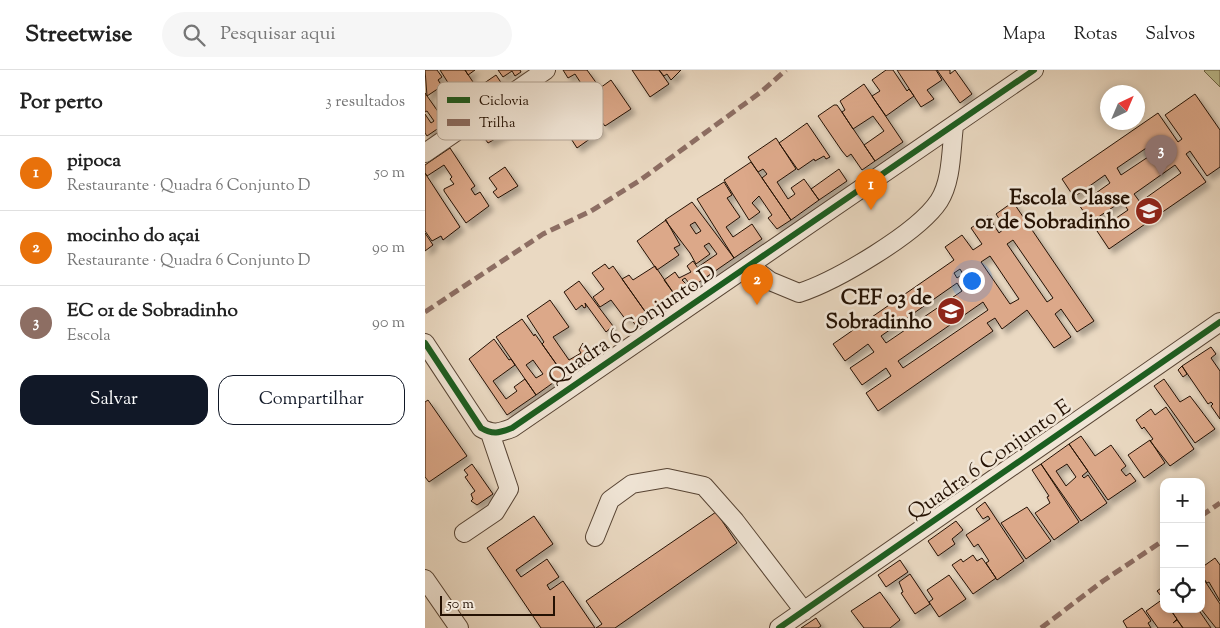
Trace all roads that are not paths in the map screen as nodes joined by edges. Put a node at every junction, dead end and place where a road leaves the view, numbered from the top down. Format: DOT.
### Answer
graph roads {
  1 [pos="546,70"];
  2 [pos="1034,70"];
  3 [pos="529,82"];
  4 [pos="954,126"];
  5 [pos="444,140"];
  6 [pos="425,153"];
  7 [pos="750,266"];
  8 [pos="1220,322"];
  9 [pos="425,343"];
  10 [pos="489,433"];
  11 [pos="464,533"];
  12 [pos="595,537"];
  13 [pos="425,579"];
  14 [pos="804,611"];
  15 [pos="459,628"];
  16 [pos="779,628"];
  1 -- 3 [label="street"];
  2 -- 4 [label="street, Quadra 6 Conjunto D"];
  4 -- 7 [label="street, Quadra 6 Conjunto D"];
  4 -- 7 [label="street"];
  5 -- 6 [label="street"];
  7 -- 10 [label="street, Quadra 6 Conjunto D"];
  8 -- 14 [label="street, Quadra 6 Conjunto E"];
  9 -- 10 [label="street"];
  10 -- 11 [label="street"];
  12 -- 14 [label="street"];
  13 -- 15 [label="street"];
  14 -- 16 [label="street, Quadra 6 Conjunto E"];
}
